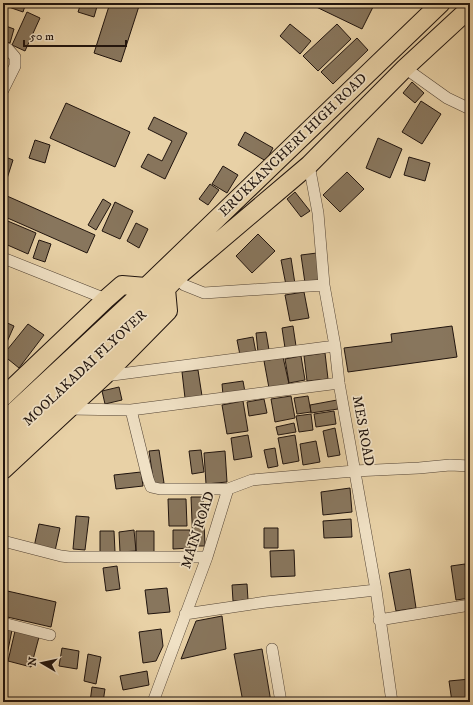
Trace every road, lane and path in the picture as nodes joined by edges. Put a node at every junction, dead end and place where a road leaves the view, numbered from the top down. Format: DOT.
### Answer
graph roads {
  1 [pos="441,3"];
  2 [pos="470,8"];
  3 [pos="3,47"];
  4 [pos="404,68"];
  5 [pos="3,90"];
  6 [pos="470,109"];
  7 [pos="309,164"];
  8 [pos="3,258"];
  9 [pos="172,283"];
  10 [pos="324,284"];
  11 [pos="146,287"];
  12 [pos="106,299"];
  13 [pos="335,346"];
  14 [pos="104,376"];
  15 [pos="339,383"];
  16 [pos="3,397"];
  17 [pos="68,409"];
  18 [pos="131,410"];
  19 [pos="3,422"];
  20 [pos="3,446"];
  21 [pos="470,466"];
  22 [pos="3,470"];
  23 [pos="354,471"];
  24 [pos="228,489"];
  25 [pos="3,541"];
  26 [pos="207,557"];
  27 [pos="376,590"];
  28 [pos="470,605"];
  29 [pos="185,614"];
  30 [pos="379,620"];
  31 [pos="3,623"];
  32 [pos="50,635"];
  33 [pos="272,649"];
  34 [pos="153,702"];
  35 [pos="281,702"];
  36 [pos="391,702"];
  1 -- 11 [label="main road, ERUKKANCHERI HIGH ROAD"];
  2 -- 4 [label="main road, MOOLAKADAI FLYOVER"];
  3 -- 5 [label="street"];
  4 -- 6 [label="street"];
  4 -- 7 [label="main road, MOOLAKADAI FLYOVER"];
  7 -- 9 [label="main road, MOOLAKADAI FLYOVER"];
  7 -- 10 [label="street, MES ROAD"];
  8 -- 12 [label="street"];
  9 -- 10 [label="street"];
  9 -- 14 [label="main road"];
  9 -- 20 [label="main road, MOOLAKADAI FLYOVER"];
  10 -- 13 [label="street, MES ROAD"];
  11 -- 12 [label="main road"];
  11 -- 19 [label="main road, MOOLAKADAI FLYOVER"];
  12 -- 16 [label="main road"];
  13 -- 14 [label="street"];
  13 -- 15 [label="street, MES ROAD"];
  14 -- 17 [label="main road"];
  15 -- 18 [label="street"];
  15 -- 23 [label="street, MES ROAD"];
  17 -- 18 [label="street"];
  17 -- 22 [label="main road"];
  18 -- 24 [label="street"];
  21 -- 23 [label="street, MAIN ROAD"];
  23 -- 24 [label="street, MAIN ROAD"];
  23 -- 27 [label="street, MES ROAD"];
  24 -- 26 [label="street, MAIN ROAD"];
  25 -- 26 [label="street"];
  26 -- 29 [label="street, MAIN ROAD"];
  27 -- 29 [label="street"];
  27 -- 30 [label="street, MES ROAD"];
  28 -- 30 [label="street"];
  29 -- 34 [label="street, MAIN ROAD"];
  30 -- 36 [label="street, MES ROAD"];
  31 -- 32 [label="street"];
  33 -- 35 [label="street"];
}
